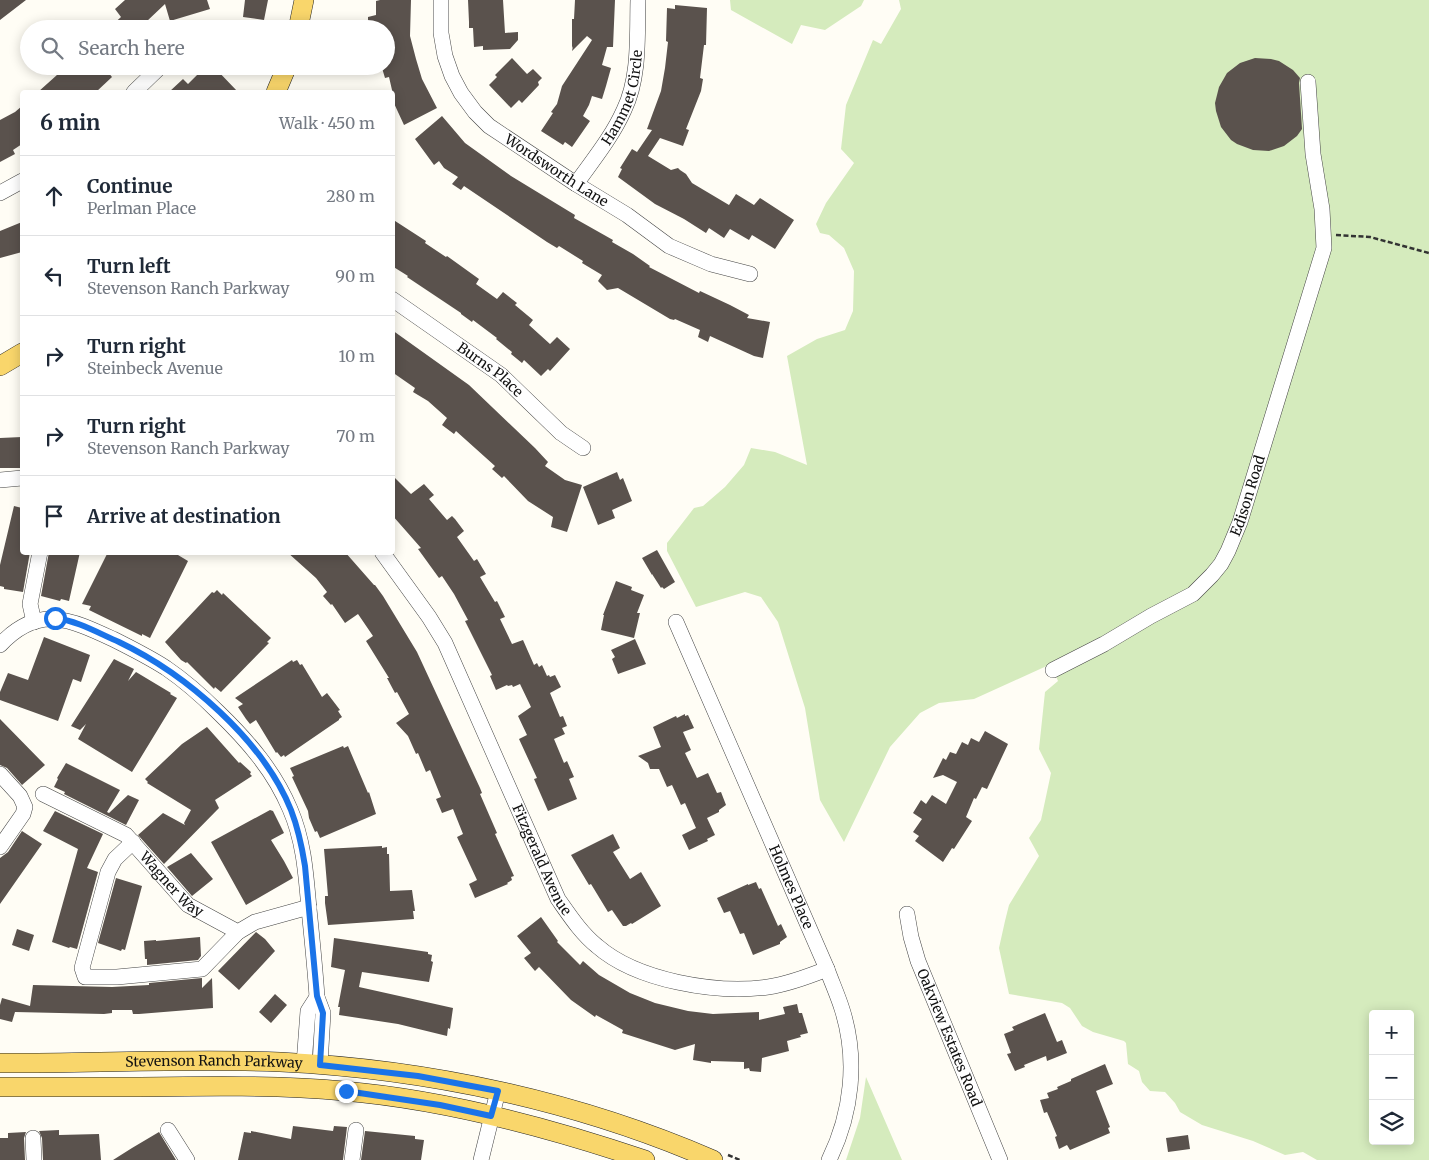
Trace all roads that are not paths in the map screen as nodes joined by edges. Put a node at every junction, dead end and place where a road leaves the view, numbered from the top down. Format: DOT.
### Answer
graph roads {
  1 [pos="304,0"];
  2 [pos="441,0"];
  3 [pos="638,0"];
  4 [pos="300,20"];
  5 [pos="152,75"];
  6 [pos="283,75"];
  7 [pos="1308,82"];
  8 [pos="136,90"];
  9 [pos="277,90"];
  10 [pos="20,182"];
  11 [pos="576,184"];
  12 [pos="0,193"];
  13 [pos="750,274"];
  14 [pos="395,301"];
  15 [pos="20,354"];
  16 [pos="0,366"];
  17 [pos="583,448"];
  18 [pos="20,478"];
  19 [pos="0,480"];
  20 [pos="39,555"];
  21 [pos="384,555"];
  22 [pos="34,622"];
  23 [pos="676,622"];
  24 [pos="0,645"];
  25 [pos="1053,670"];
  26 [pos="0,774"];
  27 [pos="43,794"];
  28 [pos="133,842"];
  29 [pos="0,847"];
  30 [pos="309,907"];
  31 [pos="907,914"];
  32 [pos="238,932"];
  33 [pos="826,970"];
  34 [pos="0,1063"];
  35 [pos="312,1064"];
  36 [pos="0,1087"];
  37 [pos="498,1091"];
  38 [pos="491,1116"];
  39 [pos="168,1130"];
  40 [pos="356,1130"];
  41 [pos="33,1138"];
  42 [pos="34,1160"];
  43 [pos="187,1160"];
  44 [pos="352,1160"];
  45 [pos="481,1160"];
  46 [pos="645,1160"];
  47 [pos="713,1160"];
  48 [pos="829,1160"];
  49 [pos="1000,1160"];
  1 -- 4 [label="main road"];
  2 -- 11 [label="street, Wordsworth Lane"];
  3 -- 11 [label="street, Hammet Circle"];
  5 -- 8 [label="street"];
  6 -- 9 [label="main road"];
  7 -- 25 [label="street, Edison Road"];
  10 -- 12 [label="street"];
  11 -- 13 [label="street, Wordsworth Lane"];
  14 -- 17 [label="street, Burns Place"];
  15 -- 16 [label="main road"];
  18 -- 19 [label="street"];
  20 -- 22 [label="street"];
  21 -- 33 [label="street, Fitzgerald Avenue"];
  22 -- 24 [label="street"];
  22 -- 30 [label="street"];
  23 -- 33 [label="street, Holmes Place"];
  26 -- 29 [label="street"];
  27 -- 28 [label="street, Wagner Way"];
  28 -- 32 [label="street, Wagner Way"];
  28 -- 32 [label="street"];
  30 -- 32 [label="street"];
  30 -- 35 [label="street"];
  31 -- 49 [label="street, Oakview Estates Road"];
  33 -- 48 [label="street, Holmes Place"];
  34 -- 35 [label="main road, Stevenson Ranch Parkway"];
  35 -- 37 [label="main road, Stevenson Ranch Parkway"];
  36 -- 38 [label="main road, Stevenson Ranch Parkway"];
  37 -- 38 [label="street"];
  37 -- 47 [label="main road, Stevenson Ranch Parkway"];
  38 -- 45 [label="street"];
  38 -- 46 [label="main road, Stevenson Ranch Parkway"];
  39 -- 43 [label="street"];
  40 -- 44 [label="street"];
  41 -- 42 [label="street"];
}
